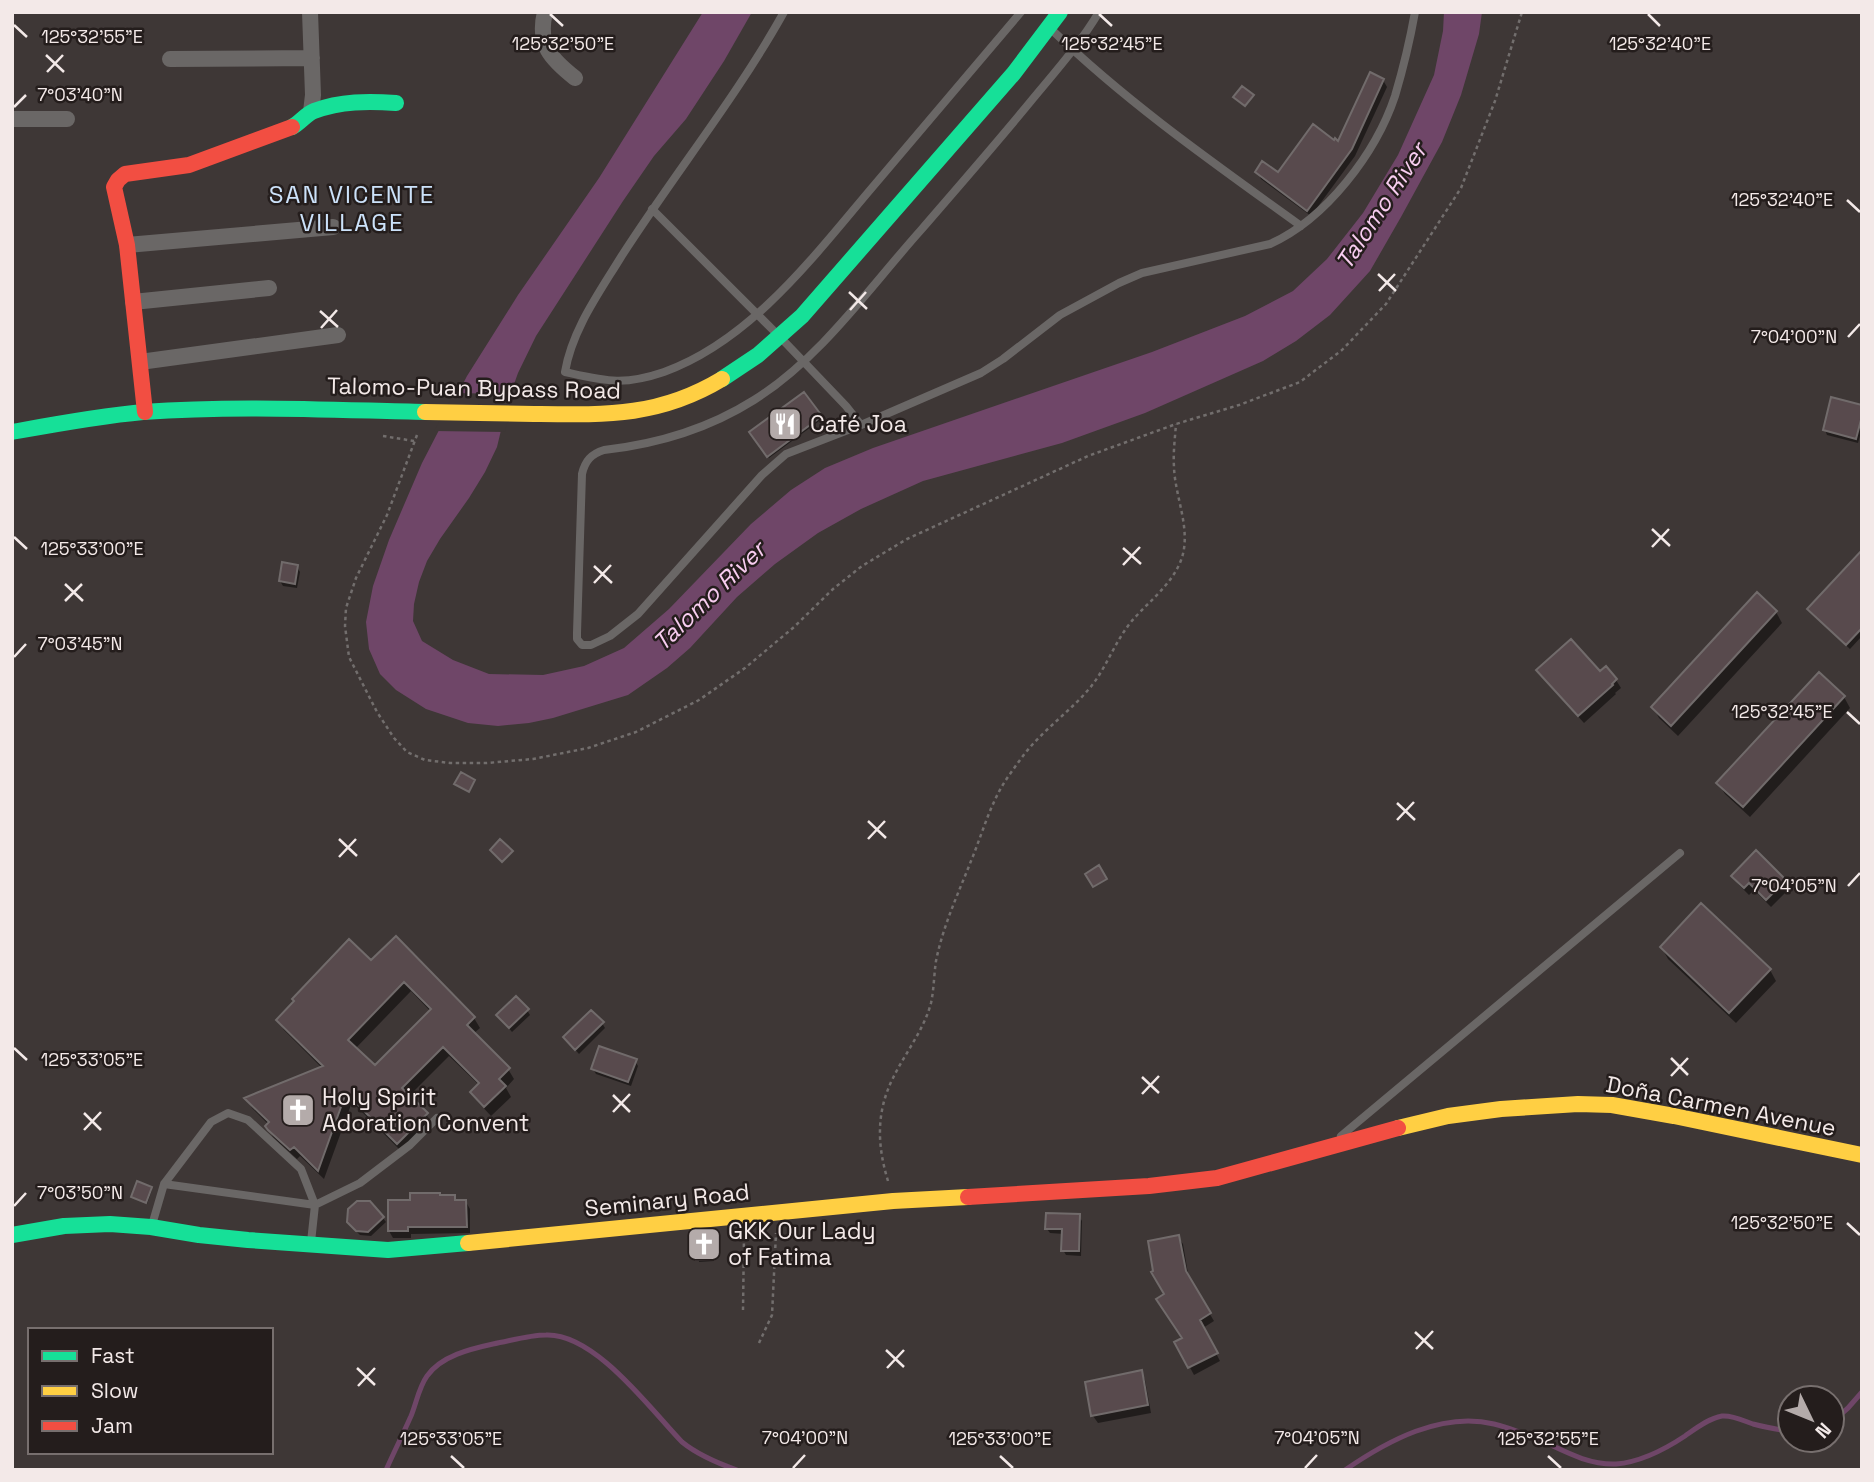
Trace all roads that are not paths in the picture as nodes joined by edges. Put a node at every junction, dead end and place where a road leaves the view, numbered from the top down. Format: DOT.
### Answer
graph roads {
  1 [pos="310,12"];
  2 [pos="545,12"];
  3 [pos="784,12"];
  4 [pos="1021,12"];
  5 [pos="1060,12"];
  6 [pos="1099,12"];
  7 [pos="1415,12"];
  8 [pos="1046,24"];
  9 [pos="1073,50"];
  10 [pos="312,58"];
  11 [pos="170,60"];
  12 [pos="575,78"];
  13 [pos="396,103"];
  14 [pos="311,112"];
  15 [pos="12,119"];
  16 [pos="68,119"];
  17 [pos="652,209"];
  18 [pos="1301,226"];
  19 [pos="333,227"];
  20 [pos="127,245"];
  21 [pos="269,288"];
  22 [pos="133,302"];
  23 [pos="758,313"];
  24 [pos="338,335"];
  25 [pos="780,337"];
  26 [pos="804,361"];
  27 [pos="140,362"];
  28 [pos="145,412"];
  29 [pos="861,425"];
  30 [pos="12,432"];
  31 [pos="1680,853"];
  32 [pos="438,1118"];
  33 [pos="1325,1149"];
  34 [pos="1862,1156"];
  35 [pos="164,1184"];
  36 [pos="314,1205"];
  37 [pos="151,1227"];
  38 [pos="12,1235"];
  39 [pos="311,1245"];
  1 -- 10 [label="street"];
  2 -- 12 [label="street"];
  3 -- 17 [label="lane"];
  4 -- 23 [label="lane"];
  5 -- 8 [label="main road, Talomo-Puan Bypass Road"];
  6 -- 9 [label="lane"];
  7 -- 18 [label="lane"];
  8 -- 9 [label="lane"];
  8 -- 25 [label="main road, Talomo-Puan Bypass Road"];
  9 -- 18 [label="lane"];
  9 -- 26 [label="lane"];
  10 -- 11 [label="street"];
  10 -- 14 [label="street"];
  13 -- 14 [label="main road"];
  14 -- 20 [label="main road"];
  15 -- 16 [label="street"];
  17 -- 23 [label="lane"];
  17 -- 23 [label="lane"];
  18 -- 29 [label="lane"];
  19 -- 20 [label="street"];
  20 -- 22 [label="main road"];
  21 -- 22 [label="street"];
  22 -- 27 [label="main road"];
  23 -- 25 [label="lane"];
  24 -- 27 [label="street"];
  25 -- 26 [label="lane"];
  25 -- 28 [label="main road, Talomo-Puan Bypass Road"];
  26 -- 29 [label="lane"];
  26 -- 29 [label="lane"];
  27 -- 28 [label="main road"];
  28 -- 30 [label="main road, Talomo-Puan Bypass Road"];
  31 -- 33 [label="lane"];
  32 -- 36 [label="lane"];
  33 -- 34 [label="main road, Doña Carmen Avenue"];
  33 -- 39 [label="main road, Seminary Road"];
  35 -- 36 [label="lane"];
  35 -- 36 [label="lane"];
  35 -- 37 [label="lane"];
  36 -- 39 [label="lane"];
  37 -- 38 [label="main road, Seminary Road"];
  37 -- 39 [label="main road, Seminary Road"];
}
